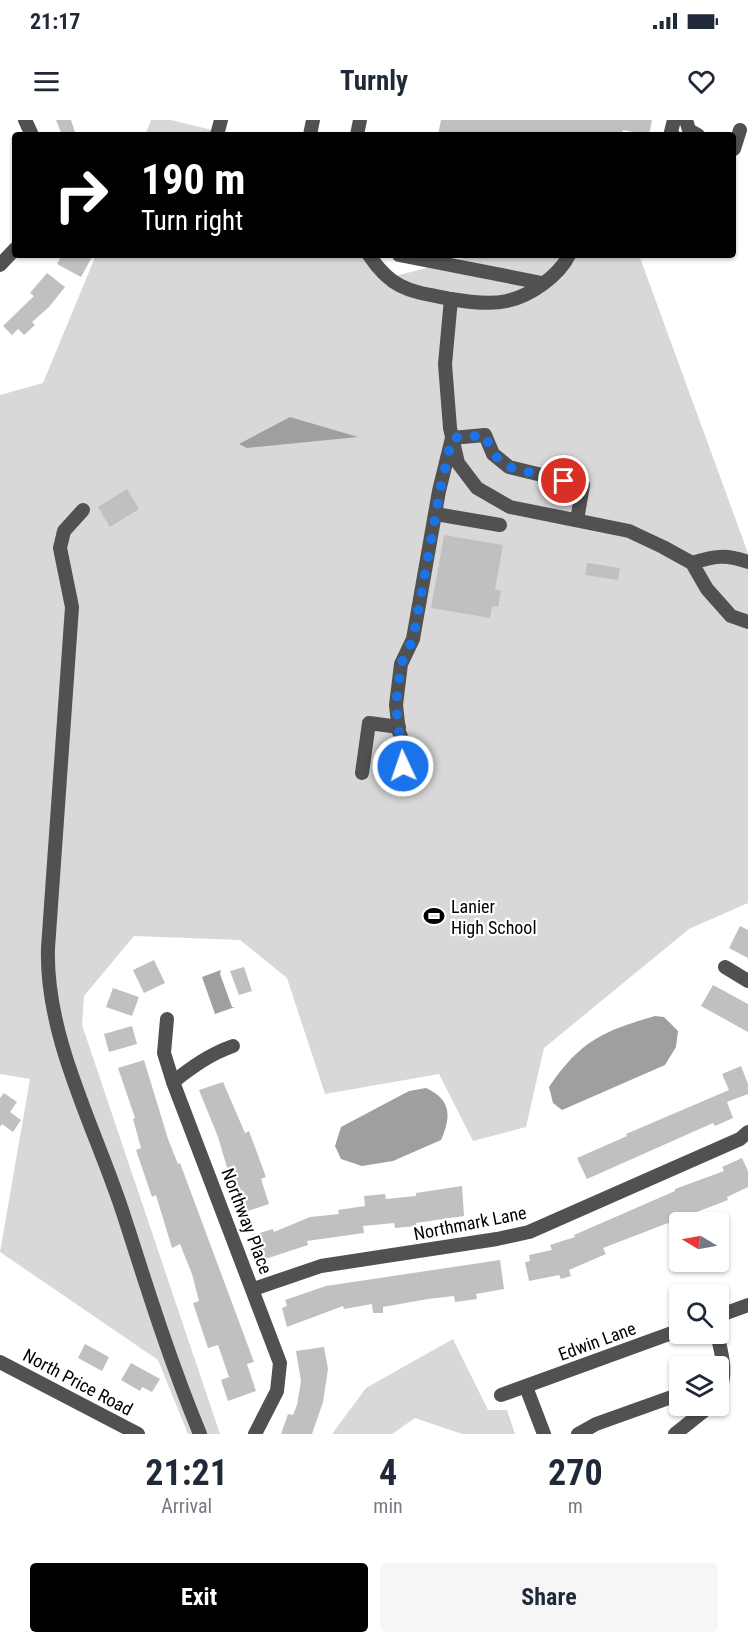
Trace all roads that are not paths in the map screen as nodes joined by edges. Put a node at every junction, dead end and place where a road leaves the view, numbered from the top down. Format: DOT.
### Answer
graph roads {
  1 [pos="12,252"];
  2 [pos="371,258"];
  3 [pos="414,258"];
  4 [pos="566,258"];
  5 [pos="0,265"];
  6 [pos="542,283"];
  7 [pos="451,299"];
  8 [pos="452,438"];
  9 [pos="473,483"];
  10 [pos="441,485"];
  11 [pos="83,510"];
  12 [pos="435,514"];
  13 [pos="577,520"];
  14 [pos="500,525"];
  15 [pos="748,562"];
  16 [pos="692,563"];
  17 [pos="748,621"];
  18 [pos="399,727"];
  19 [pos="362,773"];
  20 [pos="400,781"];
  21 [pos="725,967"];
  22 [pos="748,981"];
  23 [pos="167,1019"];
  24 [pos="233,1046"];
  25 [pos="173,1082"];
  26 [pos="748,1132"];
  27 [pos="254,1289"];
  28 [pos="748,1305"];
  29 [pos="729,1312"];
  30 [pos="669,1334"];
  31 [pos="0,1362"];
  32 [pos="526,1387"];
  33 [pos="501,1395"];
  34 [pos="669,1398"];
  35 [pos="698,1416"];
  36 [pos="133,1433"];
  37 [pos="200,1434"];
  38 [pos="255,1434"];
  39 [pos="544,1434"];
  40 [pos="578,1434"];
  41 [pos="675,1434"];
  1 -- 5 [label="street"];
  2 -- 7 [label="street"];
  3 -- 6 [label="street"];
  4 -- 6 [label="street"];
  6 -- 7 [label="street"];
  7 -- 8 [label="street"];
  8 -- 9 [label="street"];
  8 -- 10 [label="street"];
  8 -- 13 [label="street"];
  9 -- 10 [label="street"];
  9 -- 13 [label="street"];
  10 -- 12 [label="street"];
  11 -- 37 [label="street"];
  12 -- 14 [label="street"];
  12 -- 18 [label="street"];
  13 -- 16 [label="street"];
  15 -- 16 [label="street"];
  16 -- 17 [label="street"];
  18 -- 19 [label="street"];
  18 -- 20 [label="street"];
  21 -- 22 [label="street"];
  23 -- 25 [label="street, Northway Place"];
  24 -- 25 [label="street"];
  25 -- 27 [label="street, Northway Place"];
  26 -- 27 [label="street, Northmark Lane"];
  27 -- 38 [label="street, Northway Place"];
  28 -- 29 [label="street"];
  30 -- 32 [label="street, Edwin Lane"];
  31 -- 36 [label="street, North Price Road"];
  32 -- 33 [label="street, Edwin Lane"];
  32 -- 39 [label="street"];
  34 -- 40 [label="street"];
  35 -- 41 [label="street"];
}
